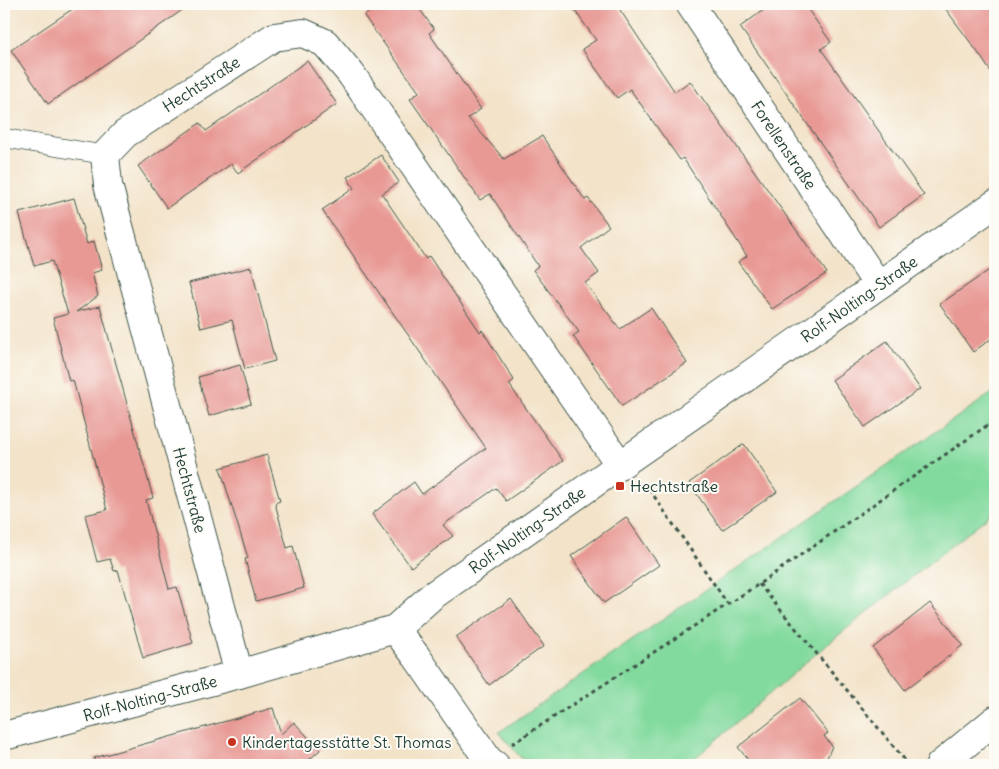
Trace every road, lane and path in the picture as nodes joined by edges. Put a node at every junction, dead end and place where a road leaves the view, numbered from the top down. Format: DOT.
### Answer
graph roads {
  1 [pos="690,4"];
  2 [pos="4,138"];
  3 [pos="106,155"];
  4 [pos="995,204"];
  5 [pos="878,285"];
  6 [pos="995,420"];
  7 [pos="624,462"];
  8 [pos="759,584"];
  9 [pos="727,603"];
  10 [pos="395,629"];
  11 [pos="239,674"];
  12 [pos="995,720"];
  13 [pos="4,736"];
  14 [pos="492,763"];
  15 [pos="908,765"];
  16 [pos="940,765"];
  1 -- 5 [label="street, Forellenstraße"];
  2 -- 3 [label="lane"];
  3 -- 7 [label="street, Hechtstraße"];
  3 -- 11 [label="street, Hechtstraße"];
  4 -- 5 [label="street, Rolf-Nolting-Straße"];
  5 -- 7 [label="street, Rolf-Nolting-Straße"];
  6 -- 8 [label="path"];
  7 -- 9 [label="path"];
  7 -- 10 [label="street, Rolf-Nolting-Straße"];
  8 -- 9 [label="path"];
  8 -- 15 [label="path"];
  9 -- 14 [label="path"];
  10 -- 11 [label="street, Rolf-Nolting-Straße"];
  10 -- 14 [label="street"];
  11 -- 13 [label="street, Rolf-Nolting-Straße"];
  12 -- 16 [label="street"];
}
